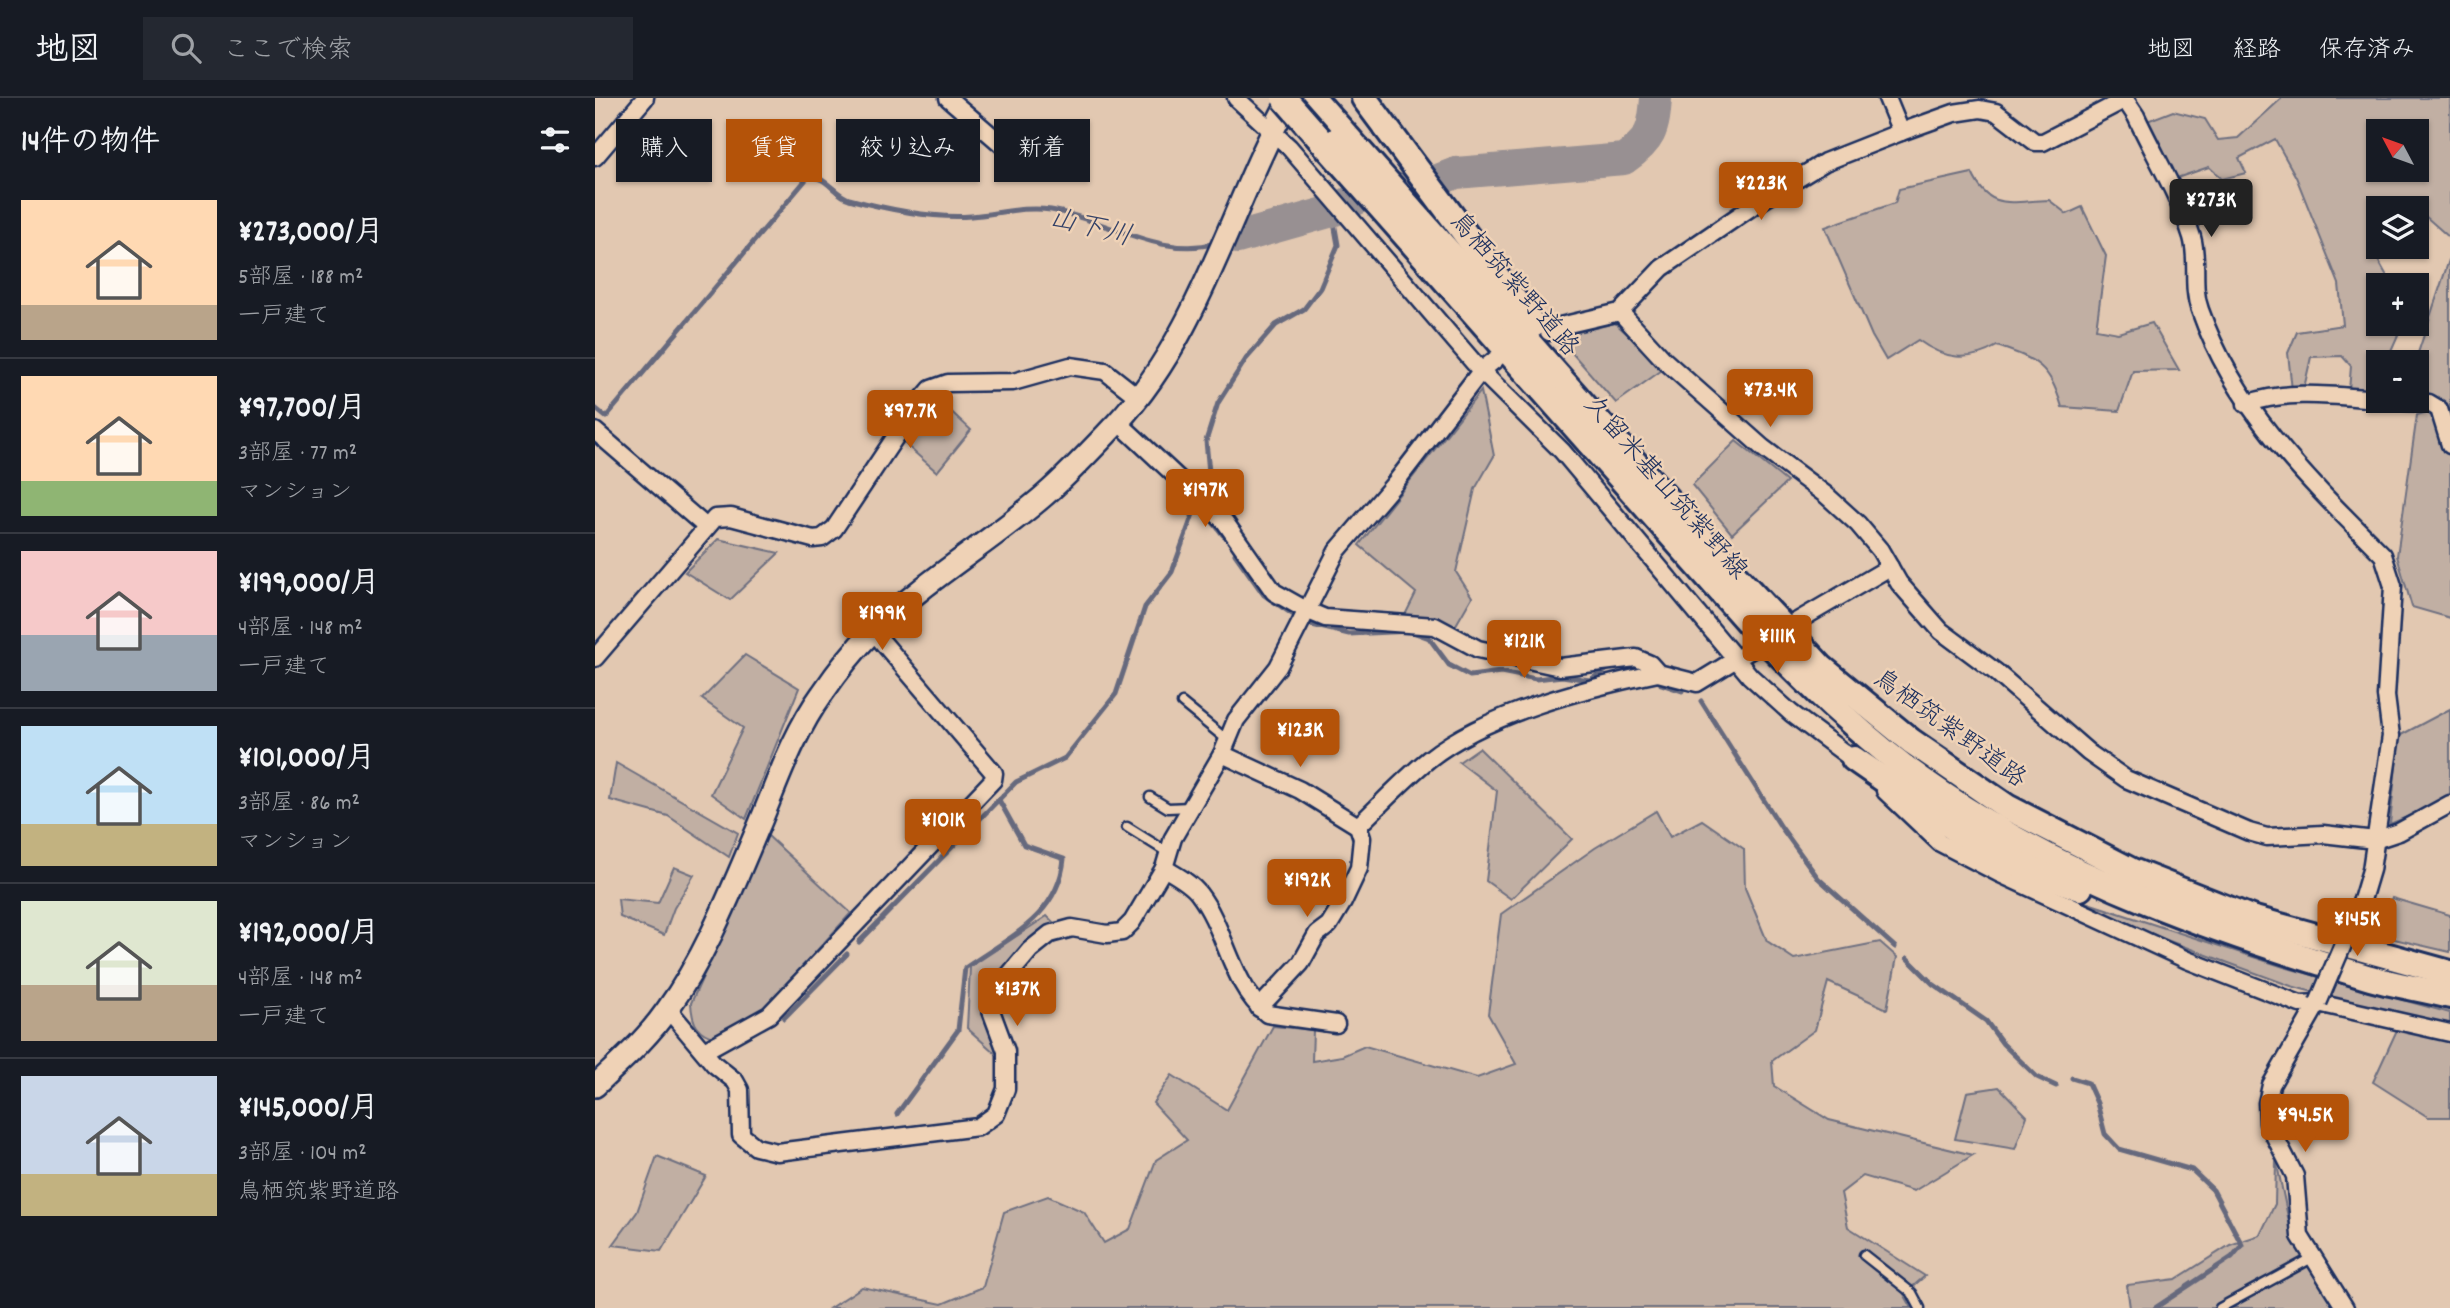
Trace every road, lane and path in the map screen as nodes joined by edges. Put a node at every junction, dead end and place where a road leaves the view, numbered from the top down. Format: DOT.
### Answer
graph roads {
  1 [pos="645,98"];
  2 [pos="948,98"];
  3 [pos="1236,98"];
  4 [pos="1285,98"];
  5 [pos="1290,98"];
  6 [pos="1313,98"];
  7 [pos="1364,98"];
  8 [pos="1888,98"];
  9 [pos="2124,99"];
  10 [pos="1901,132"];
  11 [pos="1271,133"];
  12 [pos="1329,133"];
  13 [pos="994,138"];
  14 [pos="595,157"];
  15 [pos="1422,238"];
  16 [pos="1620,312"];
  17 [pos="1549,332"];
  18 [pos="1496,359"];
  19 [pos="1481,371"];
  20 [pos="1138,397"];
  21 [pos="2366,398"];
  22 [pos="2429,403"];
  23 [pos="2246,404"];
  24 [pos="1118,422"];
  25 [pos="595,431"];
  26 [pos="2450,445"];
  27 [pos="1649,478"];
  28 [pos="705,526"];
  29 [pos="1890,567"];
  30 [pos="1305,610"];
  31 [pos="1794,623"];
  32 [pos="873,631"];
  33 [pos="1751,650"];
  34 [pos="595,658"];
  35 [pos="1735,659"];
  36 [pos="1658,673"];
  37 [pos="1182,703"];
  38 [pos="1224,746"];
  39 [pos="1854,759"];
  40 [pos="1150,797"];
  41 [pos="2450,804"];
  42 [pos="1190,807"];
  43 [pos="1358,825"];
  44 [pos="1127,827"];
  45 [pos="2375,839"];
  46 [pos="1165,860"];
  47 [pos="2165,909"];
  48 [pos="2450,973"];
  49 [pos="2450,996"];
  50 [pos="2318,1003"];
  51 [pos="669,1009"];
  52 [pos="1259,1009"];
  53 [pos="1336,1024"];
  54 [pos="2450,1033"];
  55 [pos="704,1051"];
  56 [pos="595,1086"];
  57 [pos="1864,1255"];
  58 [pos="2312,1258"];
  59 [pos="1920,1308"];
  60 [pos="2220,1308"];
  61 [pos="2345,1308"];
  1 -- 14 [label="street"];
  2 -- 13 [label="street"];
  3 -- 11 [label="street"];
  4 -- 12 [label="main road, 久留米基山筑紫野線, bridge"];
  5 -- 11 [label="street"];
  6 -- 12 [label="main road"];
  7 -- 27 [label="main road"];
  8 -- 10 [label="street"];
  9 -- 10 [label="street"];
  9 -- 23 [label="street"];
  10 -- 16 [label="street"];
  11 -- 19 [label="street"];
  11 -- 20 [label="street"];
  12 -- 15 [label="main road, 久留米基山筑紫野線"];
  15 -- 27 [label="main road, 鳥栖筑紫野道路"];
  15 -- 47 [label="main road, 久留米基山筑紫野線"];
  16 -- 17 [label="street"];
  16 -- 29 [label="street"];
  18 -- 19 [label="street"];
  19 -- 30 [label="street"];
  19 -- 35 [label="street"];
  20 -- 24 [label="street"];
  20 -- 28 [label="street"];
  21 -- 23 [label="street"];
  22 -- 26 [label="street"];
  23 -- 45 [label="street"];
  24 -- 30 [label="street"];
  24 -- 32 [label="street"];
  25 -- 28 [label="street"];
  27 -- 48 [label="main road, 鳥栖筑紫野道路"];
  28 -- 34 [label="street"];
  29 -- 31 [label="street"];
  29 -- 45 [label="street"];
  30 -- 36 [label="street"];
  30 -- 38 [label="street"];
  32 -- 51 [label="street"];
  32 -- 55 [label="street"];
  33 -- 35 [label="street"];
  35 -- 36 [label="street"];
  35 -- 39 [label="street"];
  36 -- 43 [label="street"];
  37 -- 38 [label="lane"];
  38 -- 42 [label="street"];
  38 -- 43 [label="street"];
  39 -- 47 [label="main road"];
  39 -- 50 [label="street"];
  40 -- 42 [label="lane"];
  41 -- 45 [label="street"];
  42 -- 46 [label="street"];
  43 -- 52 [label="street"];
  44 -- 46 [label="lane"];
  45 -- 50 [label="street, bridge"];
  46 -- 52 [label="street"];
  46 -- 55 [label="street"];
  47 -- 49 [label="main road, 久留米基山筑紫野線"];
  50 -- 54 [label="street"];
  50 -- 58 [label="street"];
  51 -- 55 [label="street"];
  51 -- 56 [label="street"];
  52 -- 53 [label="street"];
  57 -- 59 [label="lane"];
  58 -- 60 [label="lane"];
  58 -- 61 [label="street"];
}
